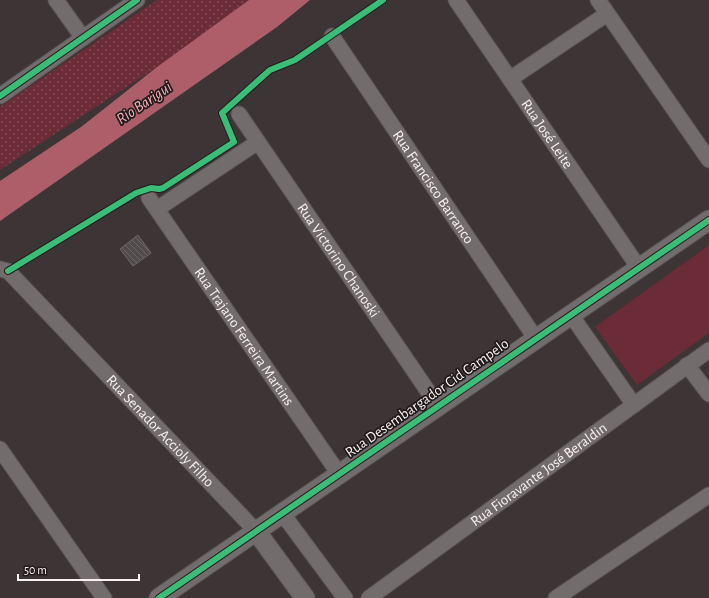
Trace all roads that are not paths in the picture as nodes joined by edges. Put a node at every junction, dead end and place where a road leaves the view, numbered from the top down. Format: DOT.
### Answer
graph roads {
  1 [pos="56,0"];
  2 [pos="137,0"];
  3 [pos="456,0"];
  4 [pos="598,0"];
  5 [pos="607,14"];
  6 [pos="332,36"];
  7 [pos="83,38"];
  8 [pos="510,79"];
  9 [pos="0,96"];
  10 [pos="239,114"];
  11 [pos="258,142"];
  12 [pos="709,160"];
  13 [pos="709,220"];
  14 [pos="639,268"];
  15 [pos="4,270"];
  16 [pos="571,315"];
  17 [pos="536,339"];
  18 [pos="709,350"];
  19 [pos="687,366"];
  20 [pos="709,394"];
  21 [pos="634,405"];
  22 [pos="438,406"];
  23 [pos="0,450"];
  24 [pos="339,474"];
  25 [pos="709,495"];
  26 [pos="282,513"];
  27 [pos="256,531"];
  28 [pos="104,598"];
  29 [pos="159,598"];
  30 [pos="305,598"];
  31 [pos="345,598"];
  32 [pos="369,598"];
  33 [pos="556,598"];
  1 -- 7 [label="street"];
  2 -- 7 [label="street"];
  3 -- 8 [label="street, Rua José Leite"];
  4 -- 5 [label="street"];
  5 -- 8 [label="street"];
  5 -- 12 [label="street"];
  6 -- 17 [label="street, Rua Francisco Barranco"];
  7 -- 9 [label="street"];
  8 -- 14 [label="street, Rua José Leite"];
  10 -- 11 [label="street, Rua Victorino Chanoski"];
  11 -- 22 [label="street, Rua Victorino Chanoski"];
  11 -- 24 [label="street, Rua Trajano Ferreira Martins"];
  13 -- 14 [label="street, Rua Desembargador Cid Campelo"];
  14 -- 16 [label="street, Rua Desembargador Cid Campelo"];
  15 -- 27 [label="street, Rua Senador Accioly Filho"];
  16 -- 17 [label="street, Rua Desembargador Cid Campelo"];
  16 -- 21 [label="street"];
  17 -- 22 [label="street, Rua Desembargador Cid Campelo"];
  18 -- 19 [label="street, Rua Fioravante José Beraldin"];
  19 -- 20 [label="street"];
  19 -- 21 [label="street, Rua Fioravante José Beraldin"];
  21 -- 32 [label="street, Rua Fioravante José Beraldin"];
  22 -- 24 [label="street, Rua Desembargador Cid Campelo"];
  23 -- 28 [label="street"];
  24 -- 26 [label="street, Rua Desembargador Cid Campelo"];
  25 -- 33 [label="street"];
  26 -- 27 [label="street, Rua Desembargador Cid Campelo"];
  26 -- 31 [label="street"];
  27 -- 29 [label="street, Rua Desembargador Cid Campelo"];
  27 -- 30 [label="street, Rua Senador Accioly Filho"];
}
